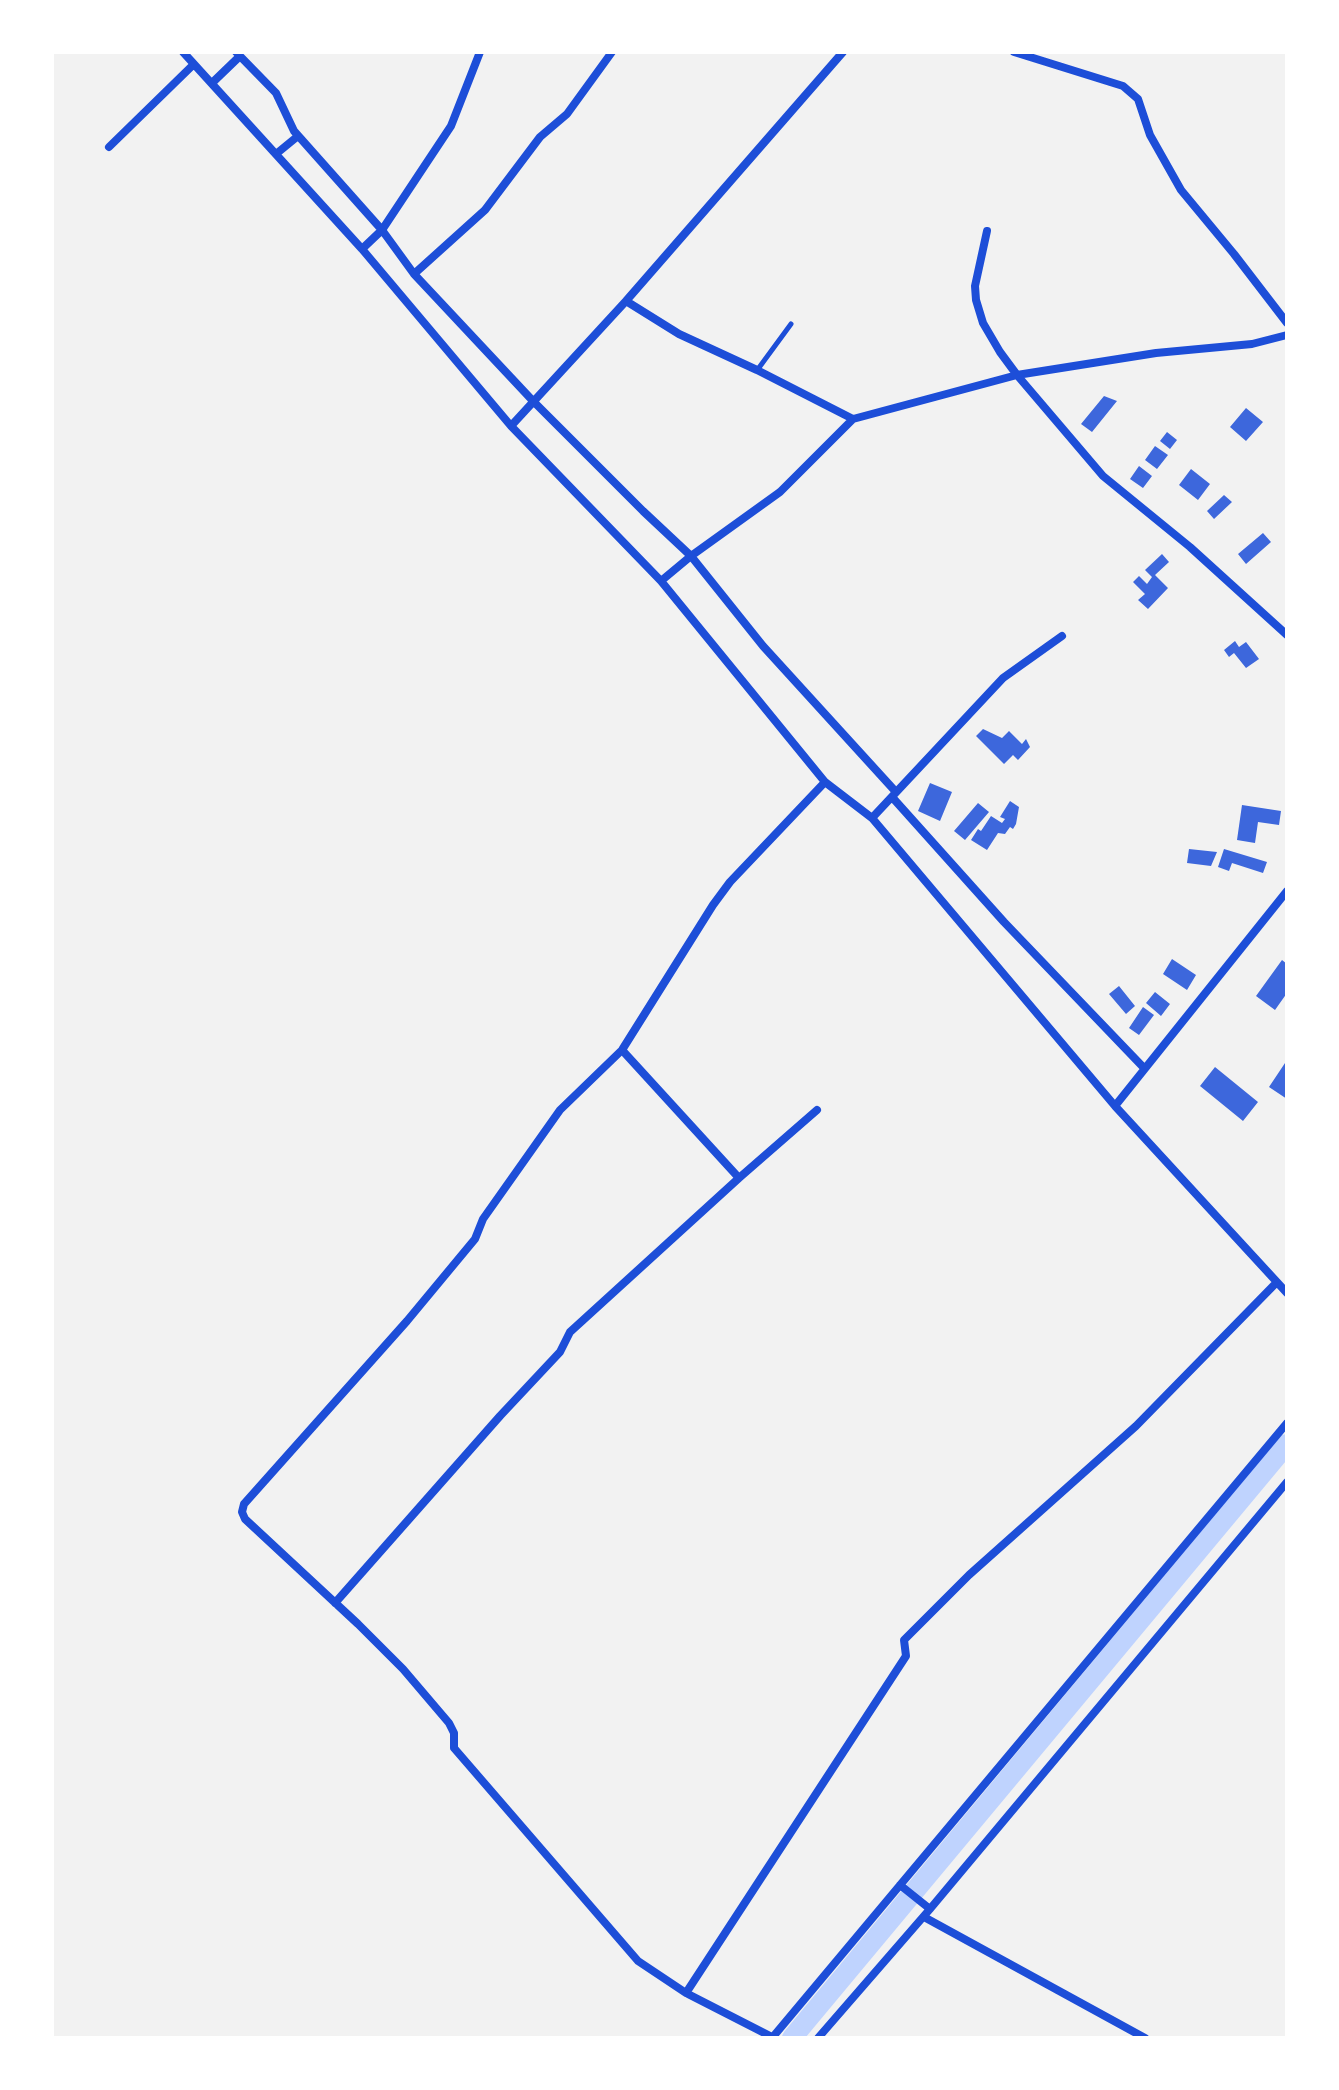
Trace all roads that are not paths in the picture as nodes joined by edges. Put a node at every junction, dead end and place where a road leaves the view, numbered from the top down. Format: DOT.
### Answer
graph roads {
  1 [pos="183,52"];
  2 [pos="480,52"];
  3 [pos="612,52"];
  4 [pos="843,52"];
  5 [pos="1014,52"];
  6 [pos="238,54"];
  7 [pos="194,64"];
  8 [pos="212,83"];
  9 [pos="298,136"];
  10 [pos="109,147"];
  11 [pos="276,154"];
  12 [pos="382,230"];
  13 [pos="987,231"];
  14 [pos="362,249"];
  15 [pos="414,274"];
  16 [pos="626,301"];
  17 [pos="1287,323"];
  18 [pos="791,324"];
  19 [pos="1287,335"];
  20 [pos="757,370"];
  21 [pos="1017,375"];
  22 [pos="533,401"];
  23 [pos="853,419"];
  24 [pos="511,426"];
  25 [pos="691,556"];
  26 [pos="661,581"];
  27 [pos="1287,635"];
  28 [pos="1062,636"];
  29 [pos="825,782"];
  30 [pos="894,794"];
  31 [pos="872,818"];
  32 [pos="1287,891"];
  33 [pos="622,1050"];
  34 [pos="1144,1068"];
  35 [pos="1115,1106"];
  36 [pos="817,1110"];
  37 [pos="739,1178"];
  38 [pos="1277,1282"];
  39 [pos="1287,1293"];
  40 [pos="1287,1423"];
  41 [pos="1287,1482"];
  42 [pos="335,1603"];
  43 [pos="903,1888"];
  44 [pos="928,1907"];
  45 [pos="924,1917"];
  46 [pos="686,1993"];
  47 [pos="773,2038"];
  48 [pos="818,2038"];
  49 [pos="1145,2038"];
  1 -- 7 [label="street"];
  2 -- 12 [label="street"];
  3 -- 15 [label="street"];
  4 -- 16 [label="street"];
  5 -- 17 [label="street"];
  6 -- 8 [label="street"];
  6 -- 9 [label="street"];
  7 -- 8 [label="street"];
  7 -- 10 [label="street"];
  8 -- 11 [label="street"];
  9 -- 11 [label="street"];
  9 -- 12 [label="street"];
  11 -- 14 [label="street"];
  12 -- 14 [label="street"];
  12 -- 15 [label="street"];
  13 -- 21 [label="street"];
  14 -- 24 [label="street"];
  15 -- 22 [label="street"];
  16 -- 20 [label="street"];
  16 -- 22 [label="street"];
  18 -- 20 [label="lane"];
  19 -- 21 [label="street"];
  20 -- 23 [label="street"];
  21 -- 23 [label="street"];
  21 -- 27 [label="street"];
  22 -- 24 [label="street"];
  22 -- 25 [label="street"];
  23 -- 25 [label="street"];
  24 -- 26 [label="street"];
  25 -- 26 [label="street"];
  25 -- 30 [label="street"];
  26 -- 29 [label="street"];
  28 -- 30 [label="street"];
  29 -- 31 [label="street"];
  29 -- 33 [label="street"];
  30 -- 31 [label="street"];
  30 -- 34 [label="street"];
  31 -- 35 [label="street"];
  32 -- 34 [label="street"];
  33 -- 37 [label="street"];
  33 -- 42 [label="street"];
  34 -- 35 [label="street"];
  35 -- 38 [label="street"];
  36 -- 37 [label="street"];
  37 -- 42 [label="street"];
  38 -- 39 [label="street"];
  38 -- 46 [label="street"];
  40 -- 43 [label="street"];
  41 -- 44 [label="street"];
  42 -- 46 [label="street"];
  43 -- 44 [label="street"];
  43 -- 47 [label="street"];
  44 -- 45 [label="street"];
  45 -- 48 [label="street"];
  45 -- 49 [label="street"];
  46 -- 47 [label="street"];
}
